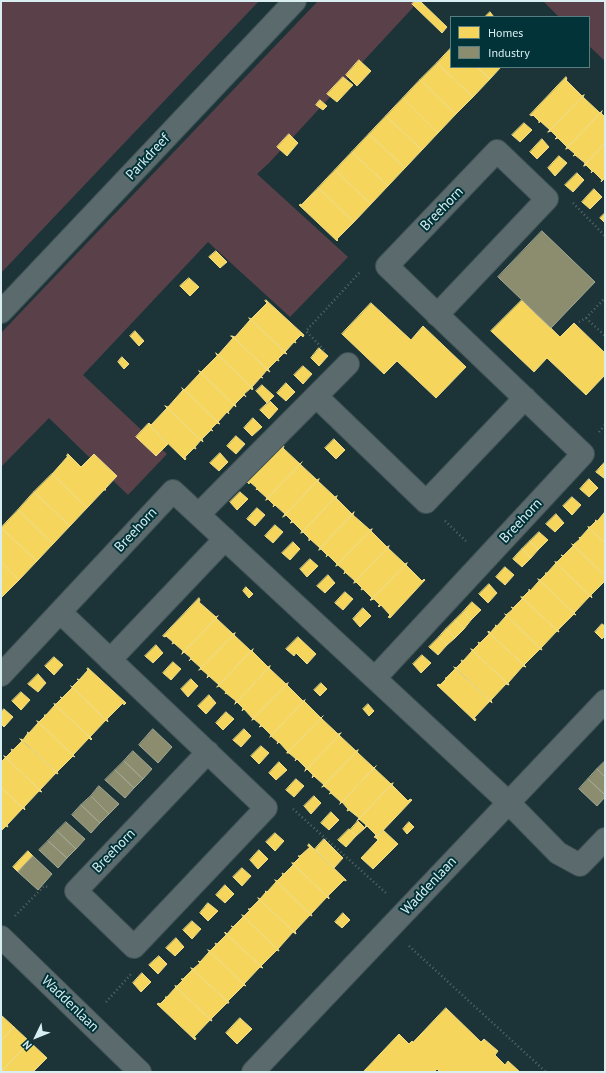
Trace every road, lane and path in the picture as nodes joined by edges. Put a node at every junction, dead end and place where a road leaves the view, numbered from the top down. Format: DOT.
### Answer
graph roads {
  1 [pos="294,1"];
  2 [pos="547,199"];
  3 [pos="605,236"];
  4 [pos="386,266"];
  5 [pos="605,298"];
  6 [pos="1,312"];
  7 [pos="437,315"];
  8 [pos="586,318"];
  9 [pos="579,322"];
  10 [pos="605,336"];
  11 [pos="345,367"];
  12 [pos="316,396"];
  13 [pos="525,398"];
  14 [pos="426,502"];
  15 [pos="198,514"];
  16 [pos="226,539"];
  17 [pos="486,559"];
  18 [pos="60,612"];
  19 [pos="110,660"];
  20 [pos="1,675"];
  21 [pos="375,678"];
  22 [pos="605,701"];
  23 [pos="208,752"];
  24 [pos="508,802"];
  25 [pos="266,808"];
  26 [pos="605,839"];
  27 [pos="76,891"];
  28 [pos="405,911"];
  29 [pos="6,928"];
  30 [pos="389,928"];
  31 [pos="134,946"];
  32 [pos="88,1021"];
  33 [pos="140,1072"];
  34 [pos="252,1072"];
  35 [pos="546,1072"];
  1 -- 6 [label="street, Parkdreef"];
  2 -- 3 [label="path"];
  2 -- 4 [label="street, Breehorn"];
  2 -- 7 [label="street"];
  4 -- 7 [label="street, Breehorn"];
  4 -- 11 [label="path"];
  5 -- 8 [label="path"];
  7 -- 13 [label="street, Breehorn"];
  8 -- 9 [label="path"];
  8 -- 10 [label="path"];
  11 -- 12 [label="street"];
  12 -- 14 [label="street"];
  12 -- 15 [label="street"];
  13 -- 14 [label="street"];
  13 -- 17 [label="street, Breehorn"];
  14 -- 17 [label="path"];
  15 -- 16 [label="street, Breehorn"];
  15 -- 18 [label="street, Breehorn"];
  16 -- 19 [label="street"];
  16 -- 21 [label="street, Breehorn"];
  17 -- 21 [label="street, Breehorn"];
  18 -- 19 [label="street"];
  18 -- 20 [label="street, Breehorn"];
  19 -- 23 [label="street"];
  21 -- 24 [label="street, Breehorn"];
  22 -- 24 [label="street, Waddenlaan"];
  23 -- 25 [label="street"];
  23 -- 27 [label="street, Breehorn"];
  24 -- 26 [label="street, Breehorn"];
  24 -- 28 [label="street, Waddenlaan"];
  25 -- 28 [label="path"];
  25 -- 31 [label="street"];
  27 -- 29 [label="path"];
  27 -- 31 [label="street"];
  28 -- 30 [label="street, Waddenlaan"];
  29 -- 32 [label="street, Waddenlaan"];
  30 -- 34 [label="street, Waddenlaan"];
  30 -- 35 [label="path"];
  31 -- 32 [label="path"];
  32 -- 33 [label="street, Waddenlaan"];
}
